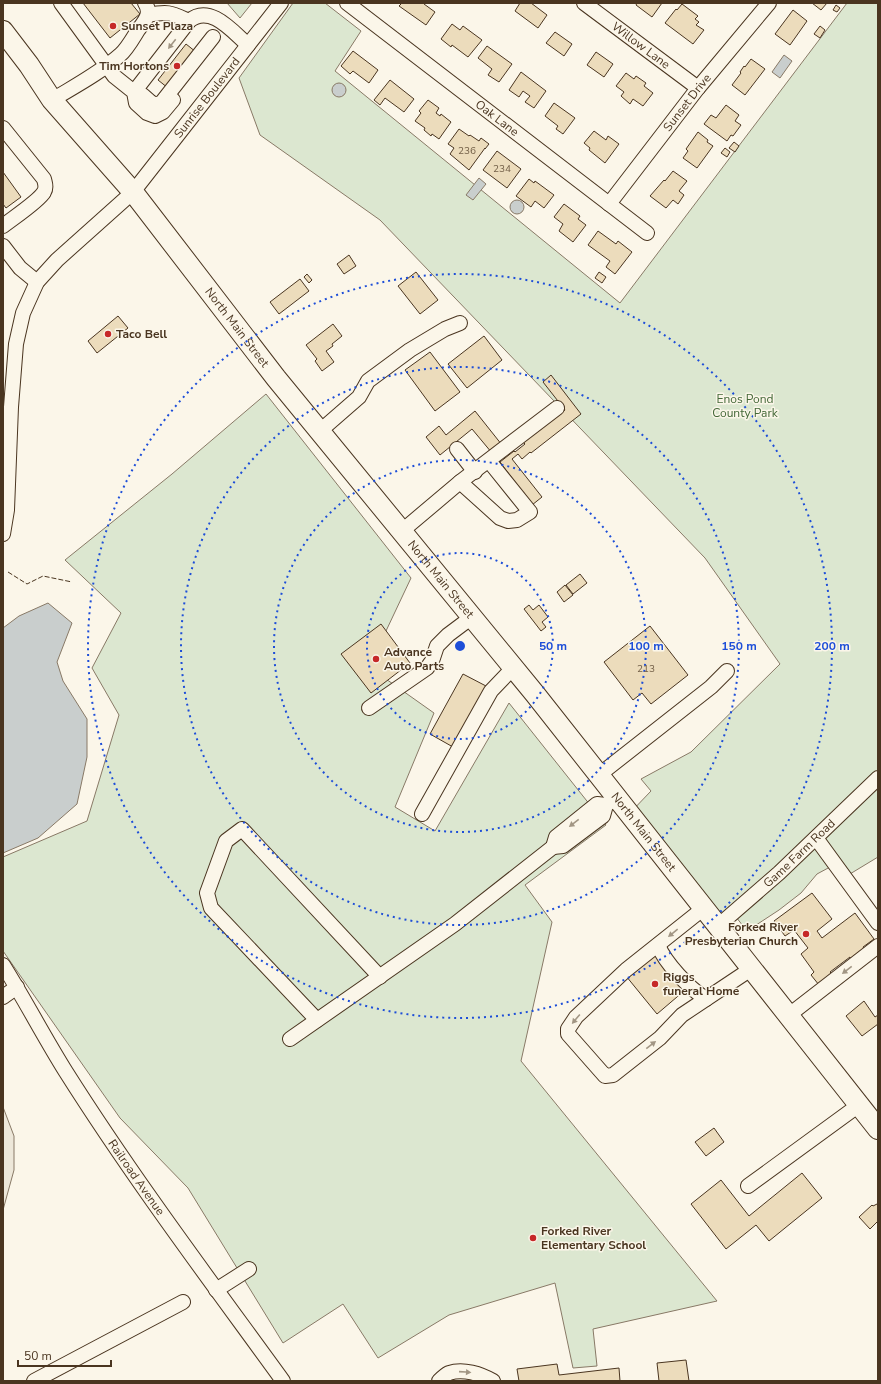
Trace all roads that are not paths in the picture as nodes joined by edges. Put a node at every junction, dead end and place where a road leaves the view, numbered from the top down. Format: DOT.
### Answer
graph roads {
  1 [pos="60,3"];
  2 [pos="281,3"];
  3 [pos="347,3"];
  4 [pos="584,3"];
  5 [pos="769,3"];
  6 [pos="146,9"];
  7 [pos="190,21"];
  8 [pos="223,24"];
  9 [pos="3,31"];
  10 [pos="248,45"];
  11 [pos="3,48"];
  12 [pos="22,55"];
  13 [pos="106,65"];
  14 [pos="698,88"];
  15 [pos="134,92"];
  16 [pos="52,100"];
  17 [pos="4,133"];
  18 [pos="133,192"];
  19 [pos="609,204"];
  20 [pos="4,223"];
  21 [pos="647,234"];
  22 [pos="3,246"];
  23 [pos="37,282"];
  24 [pos="460,323"];
  25 [pos="7,405"];
  26 [pos="557,408"];
  27 [pos="320,431"];
  28 [pos="457,449"];
  29 [pos="489,460"];
  30 [pos="475,472"];
  31 [pos="460,482"];
  32 [pos="402,531"];
  33 [pos="3,534"];
  34 [pos="472,617"];
  35 [pos="513,668"];
  36 [pos="726,672"];
  37 [pos="369,708"];
  38 [pos="599,775"];
  39 [pos="878,778"];
  40 [pos="611,802"];
  41 [pos="422,814"];
  42 [pos="816,838"];
  43 [pos="704,908"];
  44 [pos="878,923"];
  45 [pos="718,926"];
  46 [pos="658,945"];
  47 [pos="878,946"];
  48 [pos="3,965"];
  49 [pos="751,969"];
  50 [pos="380,977"];
  51 [pos="17,987"];
  52 [pos="3,997"];
  53 [pos="706,1000"];
  54 [pos="789,1015"];
  55 [pos="317,1020"];
  56 [pos="290,1039"];
  57 [pos="859,1105"];
  58 [pos="878,1129"];
  59 [pos="748,1186"];
  60 [pos="249,1269"];
  61 [pos="216,1290"];
  62 [pos="183,1302"];
  63 [pos="34,1381"];
  64 [pos="282,1381"];
  65 [pos="439,1381"];
  66 [pos="493,1381"];
  1 -- 13 [label="street"];
  2 -- 10 [label="street, Sunrise Boulevard"];
  3 -- 19 [label="street, Oak Lane"];
  4 -- 14 [label="street, Willow Lane"];
  5 -- 14 [label="street, Sunset Drive"];
  6 -- 7 [label="street"];
  6 -- 13 [label="street"];
  7 -- 8 [label="street"];
  7 -- 15 [label="street, one-way"];
  8 -- 10 [label="street"];
  8 -- 15 [label="street"];
  9 -- 12 [label="highway, North Main Street"];
  10 -- 18 [label="street, Sunrise Boulevard"];
  11 -- 12 [label="street"];
  12 -- 16 [label="highway, North Main Street"];
  13 -- 15 [label="street"];
  13 -- 16 [label="street"];
  14 -- 19 [label="street, Sunset Drive"];
  16 -- 18 [label="highway, North Main Street"];
  17 -- 20 [label="street"];
  18 -- 23 [label="street, Sunrise Boulevard"];
  18 -- 27 [label="highway, North Main Street"];
  19 -- 21 [label="street, Oak Lane"];
  22 -- 23 [label="street"];
  23 -- 25 [label="street, Sunrise Boulevard"];
  24 -- 27 [label="street"];
  25 -- 33 [label="street, Sunrise Boulevard"];
  26 -- 29 [label="street"];
  27 -- 32 [label="highway, North Main Street"];
  28 -- 30 [label="street"];
  29 -- 30 [label="street"];
  29 -- 31 [label="street"];
  30 -- 31 [label="street"];
  31 -- 32 [label="street"];
  32 -- 34 [label="highway, North Main Street"];
  34 -- 35 [label="highway, North Main Street"];
  34 -- 37 [label="street"];
  35 -- 38 [label="highway, North Main Street"];
  35 -- 41 [label="street"];
  36 -- 38 [label="street"];
  38 -- 40 [label="highway, North Main Street"];
  39 -- 42 [label="street, Game Farm Road"];
  40 -- 43 [label="highway, North Main Street"];
  40 -- 50 [label="street"];
  42 -- 44 [label="street"];
  42 -- 45 [label="street, Game Farm Road"];
  43 -- 45 [label="highway, North Main Street"];
  43 -- 46 [label="street, one-way"];
  45 -- 49 [label="highway, North Main Street"];
  46 -- 53 [label="street"];
  46 -- 53 [label="street, one-way"];
  47 -- 54 [label="street, one-way"];
  48 -- 51 [label="street, Railroad Avenue"];
  49 -- 53 [label="street"];
  49 -- 54 [label="highway, North Main Street"];
  50 -- 55 [label="street"];
  50 -- 55 [label="street"];
  51 -- 52 [label="street"];
  51 -- 61 [label="street, Railroad Avenue"];
  54 -- 57 [label="highway, North Main Street"];
  55 -- 56 [label="street"];
  57 -- 58 [label="highway, North Main Street"];
  57 -- 59 [label="street"];
  60 -- 61 [label="street"];
  61 -- 64 [label="street, Railroad Avenue"];
  62 -- 63 [label="street"];
  65 -- 66 [label="street, one-way"];
}
